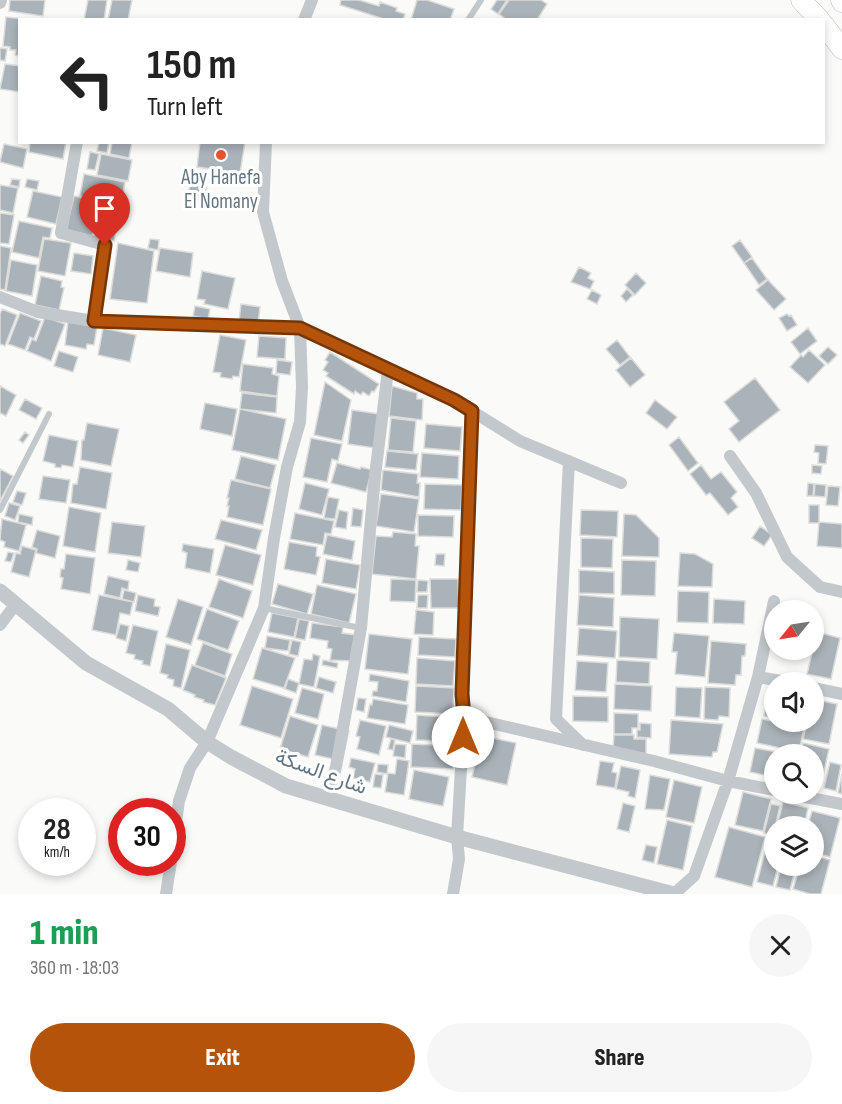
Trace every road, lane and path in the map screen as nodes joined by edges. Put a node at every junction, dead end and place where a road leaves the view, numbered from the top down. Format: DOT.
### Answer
graph roads {
  1 [pos="312,0"];
  2 [pos="481,0"];
  3 [pos="801,0"];
  4 [pos="305,18"];
  5 [pos="469,18"];
  6 [pos="818,18"];
  7 [pos="825,26"];
  8 [pos="842,49"];
  9 [pos="77,144"];
  10 [pos="267,144"];
  11 [pos="0,297"];
  12 [pos="94,321"];
  13 [pos="300,328"];
  14 [pos="388,370"];
  15 [pos="472,411"];
  16 [pos="49,414"];
  17 [pos="730,456"];
  18 [pos="569,461"];
  19 [pos="621,483"];
  20 [pos="0,510"];
  21 [pos="0,591"];
  22 [pos="842,592"];
  23 [pos="15,605"];
  24 [pos="264,608"];
  25 [pos="0,625"];
  26 [pos="361,628"];
  27 [pos="764,648"];
  28 [pos="758,676"];
  29 [pos="764,677"];
  30 [pos="824,690"];
  31 [pos="842,694"];
  32 [pos="464,717"];
  33 [pos="207,742"];
  34 [pos="584,746"];
  35 [pos="728,781"];
  36 [pos="764,788"];
  37 [pos="180,798"];
  38 [pos="327,798"];
  39 [pos="824,801"];
  40 [pos="842,804"];
  41 [pos="457,837"];
  42 [pos="169,876"];
  43 [pos="166,894"];
  44 [pos="453,894"];
  45 [pos="674,894"];
  1 -- 4 [label="street"];
  2 -- 5 [label="lane"];
  3 -- 6 [label="highway"];
  7 -- 8 [label="highway"];
  9 -- 12 [label="street"];
  10 -- 13 [label="street"];
  11 -- 12 [label="street"];
  12 -- 13 [label="street"];
  13 -- 14 [label="street"];
  13 -- 24 [label="street"];
  14 -- 15 [label="street"];
  14 -- 26 [label="street"];
  15 -- 18 [label="street"];
  15 -- 32 [label="street"];
  16 -- 20 [label="lane"];
  17 -- 22 [label="street"];
  18 -- 19 [label="street"];
  18 -- 34 [label="street"];
  21 -- 23 [label="street, شارع السكة"];
  23 -- 25 [label="street"];
  23 -- 33 [label="street, شارع السكة"];
  24 -- 26 [label="lane"];
  24 -- 33 [label="street"];
  26 -- 38 [label="street"];
  27 -- 28 [label="street"];
  28 -- 29 [label="street"];
  28 -- 35 [label="street"];
  30 -- 31 [label="street"];
  32 -- 34 [label="street"];
  32 -- 41 [label="street"];
  33 -- 37 [label="street"];
  33 -- 38 [label="street, شارع السكة"];
  34 -- 35 [label="street"];
  35 -- 36 [label="street"];
  35 -- 45 [label="street"];
  38 -- 41 [label="street, شارع السكة"];
  39 -- 40 [label="street"];
  41 -- 44 [label="street"];
  41 -- 45 [label="street, شارع السكة"];
  42 -- 43 [label="street"];
}
